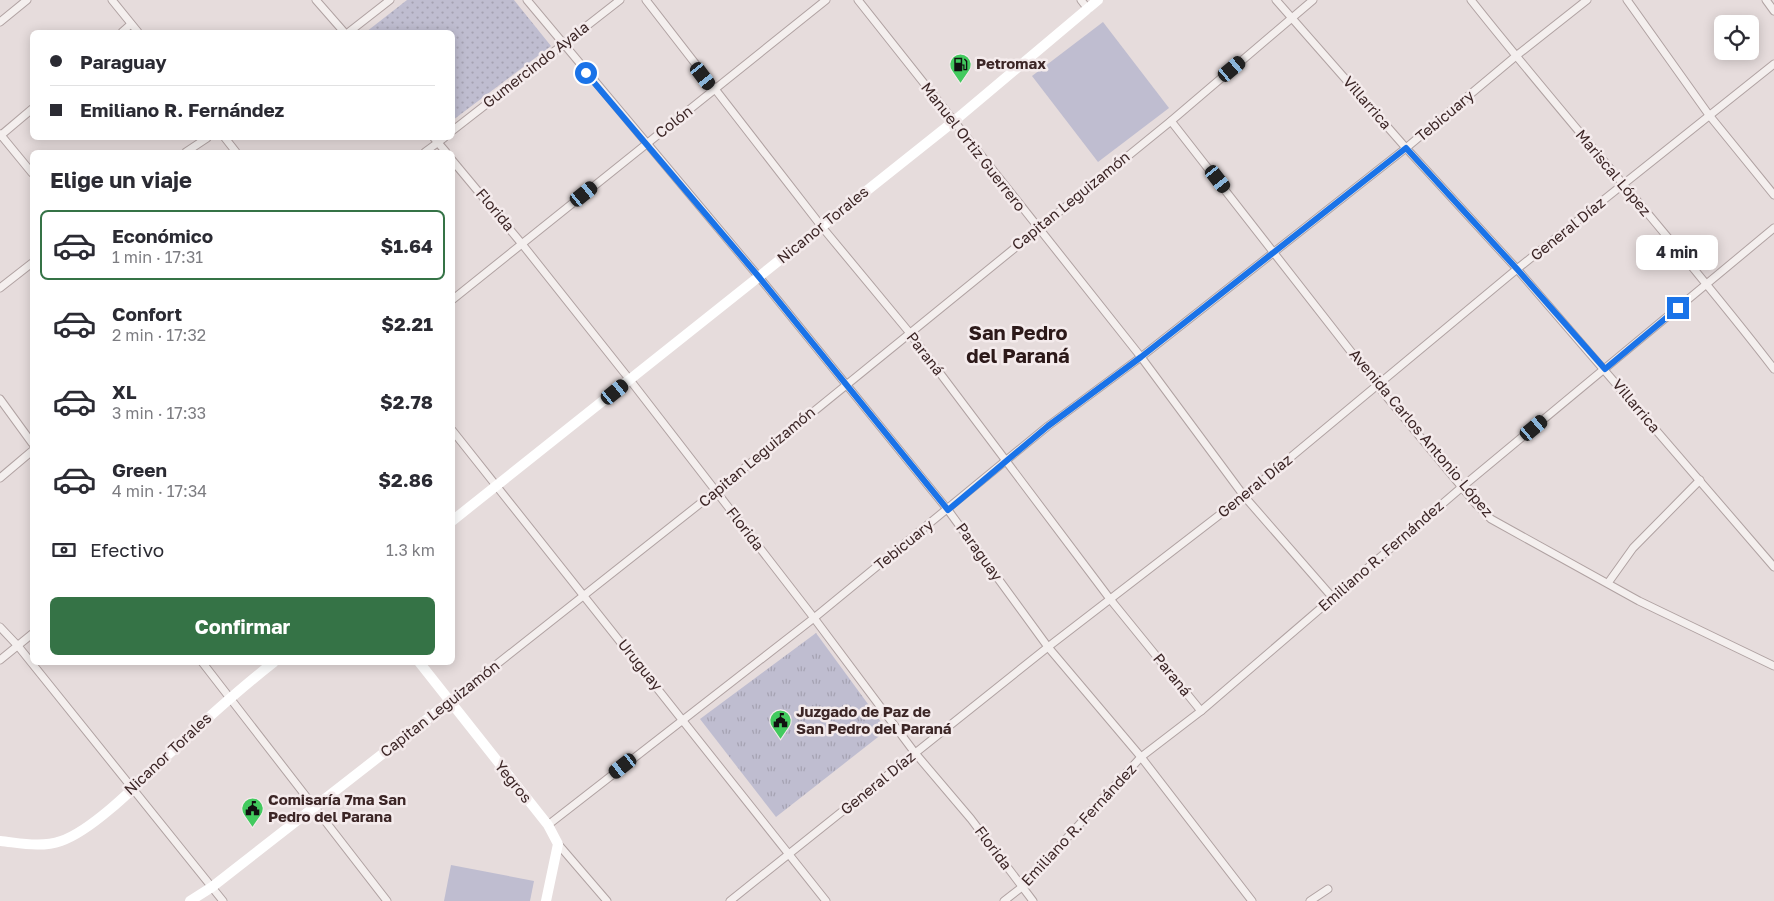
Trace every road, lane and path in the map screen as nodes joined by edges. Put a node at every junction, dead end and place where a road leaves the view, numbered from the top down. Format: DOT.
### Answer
graph roads {
  1 [pos="27,0"];
  2 [pos="112,0"];
  3 [pos="316,0"];
  4 [pos="390,0"];
  5 [pos="527,0"];
  6 [pos="620,0"];
  7 [pos="646,0"];
  8 [pos="826,0"];
  9 [pos="858,0"];
  10 [pos="1098,0"];
  11 [pos="1276,0"];
  12 [pos="1313,0"];
  13 [pos="1471,0"];
  14 [pos="1587,0"];
  15 [pos="1627,0"];
  16 [pos="1766,0"];
  17 [pos="1084,4"];
  18 [pos="1774,11"];
  19 [pos="1293,18"];
  20 [pos="0,22"];
  21 [pos="132,24"];
  22 [pos="124,30"];
  23 [pos="136,30"];
  24 [pos="342,30"];
  25 [pos="351,30"];
  26 [pos="563,45"];
  27 [pos="1516,56"];
  28 [pos="1774,64"];
  29 [pos="714,91"];
  30 [pos="30,111"];
  31 [pos="1709,115"];
  32 [pos="1171,121"];
  33 [pos="953,122"];
  34 [pos="455,129"];
  35 [pos="0,135"];
  36 [pos="204,140"];
  37 [pos="227,140"];
  38 [pos="437,140"];
  39 [pos="646,144"];
  40 [pos="1406,148"];
  41 [pos="189,150"];
  42 [pos="234,150"];
  43 [pos="427,150"];
  44 [pos="455,164"];
  45 [pos="30,171"];
  46 [pos="1623,185"];
  47 [pos="1774,196"];
  48 [pos="822,227"];
  49 [pos="1037,228"];
  50 [pos="1774,228"];
  51 [pos="522,244"];
  52 [pos="1275,251"];
  53 [pos="30,265"];
  54 [pos="1517,269"];
  55 [pos="759,277"];
  56 [pos="1708,283"];
  57 [pos="0,288"];
  58 [pos="455,298"];
  59 [pos="909,332"];
  60 [pos="1141,357"];
  61 [pos="1605,369"];
  62 [pos="1774,369"];
  63 [pos="630,380"];
  64 [pos="844,384"];
  65 [pos="1377,384"];
  66 [pos="0,399"];
  67 [pos="455,434"];
  68 [pos="30,440"];
  69 [pos="30,453"];
  70 [pos="1006,460"];
  71 [pos="0,478"];
  72 [pos="1700,480"];
  73 [pos="497,486"];
  74 [pos="1462,487"];
  75 [pos="716,491"];
  76 [pos="1244,496"];
  77 [pos="948,510"];
  78 [pos="455,519"];
  79 [pos="1774,567"];
  80 [pos="1608,583"];
  81 [pos="585,596"];
  82 [pos="1333,598"];
  83 [pos="1110,599"];
  84 [pos="814,618"];
  85 [pos="0,627"];
  86 [pos="30,636"];
  87 [pos="18,646"];
  88 [pos="1048,647"];
  89 [pos="0,660"];
  90 [pos="30,661"];
  91 [pos="33,665"];
  92 [pos="204,665"];
  93 [pos="270,665"];
  94 [pos="421,665"];
  95 [pos="1774,666"];
  96 [pos="230,697"];
  97 [pos="450,702"];
  98 [pos="1201,710"];
  99 [pos="684,720"];
  100 [pos="915,753"];
  101 [pos="1141,757"];
  102 [pos="132,789"];
  103 [pos="314,808"];
  104 [pos="548,825"];
  105 [pos="0,841"];
  106 [pos="558,844"];
  107 [pos="789,855"];
  108 [pos="212,887"];
  109 [pos="1022,887"];
  110 [pos="1328,889"];
  111 [pos="190,901"];
  112 [pos="223,901"];
  113 [pos="387,901"];
  114 [pos="546,901"];
  115 [pos="607,901"];
  116 [pos="730,901"];
  117 [pos="826,901"];
  118 [pos="1004,901"];
  119 [pos="1033,901"];
  120 [pos="1252,901"];
  121 [pos="1310,901"];
  1 -- 20 [label="street"];
  2 -- 21 [label="street"];
  3 -- 24 [label="street"];
  4 -- 25 [label="street"];
  5 -- 26 [label="street, Paraguay"];
  6 -- 26 [label="street, Gumercindo Ayala"];
  7 -- 29 [label="street, Paraná"];
  8 -- 29 [label="street, Colón"];
  9 -- 33 [label="street, Manuel Ortiz Guerrero"];
  10 -- 17 [label="street, Nicanor Torales"];
  11 -- 19 [label="street, Villarrica"];
  12 -- 19 [label="street, Capitan Leguizamón"];
  13 -- 27 [label="street, Mariscal López"];
  14 -- 27 [label="street, Tebicuary"];
  15 -- 31 [label="street"];
  16 -- 18 [label="street"];
  17 -- 33 [label="street, Nicanor Torales"];
  19 -- 32 [label="street, Capitan Leguizamón"];
  19 -- 40 [label="street, Villarrica"];
  21 -- 22 [label="street"];
  21 -- 23 [label="street"];
  26 -- 34 [label="street, Gumercindo Ayala"];
  26 -- 39 [label="street, Paraguay"];
  27 -- 40 [label="street, Tebicuary"];
  27 -- 46 [label="street, Mariscal López"];
  28 -- 31 [label="street, General Díaz"];
  29 -- 39 [label="street, Colón"];
  29 -- 48 [label="street, Paraná"];
  30 -- 35 [label="street"];
  31 -- 46 [label="street, General Díaz"];
  31 -- 47 [label="street"];
  32 -- 49 [label="street, Capitan Leguizamón"];
  32 -- 52 [label="street, Avenida Carlos Antonio López"];
  33 -- 48 [label="street, Nicanor Torales"];
  33 -- 49 [label="street, Manuel Ortiz Guerrero"];
  35 -- 45 [label="street"];
  36 -- 41 [label="street"];
  37 -- 42 [label="street"];
  38 -- 43 [label="street"];
  39 -- 51 [label="street, Colón"];
  39 -- 55 [label="street, Paraguay"];
  40 -- 52 [label="street, Tebicuary"];
  40 -- 54 [label="street, Villarrica"];
  44 -- 51 [label="street, Florida"];
  46 -- 54 [label="street, General Díaz"];
  46 -- 56 [label="street, Mariscal López"];
  48 -- 55 [label="street, Nicanor Torales"];
  48 -- 59 [label="street, Paraná"];
  49 -- 59 [label="street, Capitan Leguizamón"];
  49 -- 60 [label="street, Manuel Ortiz Guerrero"];
  50 -- 56 [label="street, Emiliano R. Fernández"];
  51 -- 58 [label="street, Colón"];
  51 -- 63 [label="street, Florida"];
  52 -- 60 [label="street, Tebicuary"];
  52 -- 65 [label="street, Avenida Carlos Antonio López"];
  53 -- 57 [label="street"];
  54 -- 61 [label="street, Villarrica"];
  54 -- 65 [label="street, General Díaz"];
  55 -- 63 [label="street, Nicanor Torales"];
  55 -- 64 [label="street, Paraguay"];
  56 -- 61 [label="street, Emiliano R. Fernández"];
  56 -- 62 [label="street, Mariscal López"];
  59 -- 64 [label="street, Capitan Leguizamón"];
  59 -- 70 [label="street, Paraná"];
  60 -- 70 [label="street, Tebicuary"];
  60 -- 76 [label="street, Manuel Ortiz Guerrero"];
  61 -- 72 [label="street, Villarrica"];
  61 -- 74 [label="street, Emiliano R. Fernández"];
  63 -- 73 [label="street, Nicanor Torales"];
  63 -- 75 [label="street, Florida"];
  64 -- 75 [label="street, Capitan Leguizamón"];
  64 -- 77 [label="street, Paraguay"];
  65 -- 74 [label="street, Avenida Carlos Antonio López"];
  65 -- 76 [label="street, General Díaz"];
  66 -- 68 [label="street"];
  67 -- 73 [label="street, Uruguay"];
  69 -- 71 [label="street"];
  70 -- 77 [label="street, Tebicuary"];
  70 -- 83 [label="street, Paraná"];
  72 -- 79 [label="street, Villarrica"];
  72 -- 80 [label="street"];
  73 -- 78 [label="street, Nicanor Torales"];
  73 -- 81 [label="street, Uruguay"];
  74 -- 80 [label="street, Avenida Carlos Antonio López"];
  74 -- 82 [label="street, Emiliano R. Fernández"];
  75 -- 81 [label="street, Capitan Leguizamón"];
  75 -- 84 [label="street, Florida"];
  76 -- 82 [label="street, Manuel Ortiz Guerrero"];
  76 -- 83 [label="street, General Díaz"];
  77 -- 84 [label="street, Tebicuary"];
  77 -- 88 [label="street, Paraguay"];
  80 -- 95 [label="street, Avenida Carlos Antonio López"];
  81 -- 97 [label="street, Capitan Leguizamón"];
  81 -- 99 [label="street, Uruguay"];
  82 -- 98 [label="street, Emiliano R. Fernández"];
  83 -- 88 [label="street, General Díaz"];
  83 -- 98 [label="street, Paraná"];
  84 -- 99 [label="street, Tebicuary"];
  84 -- 100 [label="street, Florida"];
  85 -- 87 [label="street"];
  86 -- 87 [label="street"];
  87 -- 89 [label="street"];
  87 -- 90 [label="street"];
  88 -- 100 [label="street, General Díaz"];
  88 -- 101 [label="street, Paraguay"];
  91 -- 102 [label="street"];
  92 -- 96 [label="street"];
  93 -- 96 [label="street, Nicanor Torales"];
  94 -- 97 [label="street, Yegros"];
  96 -- 102 [label="street, Nicanor Torales"];
  96 -- 103 [label="street"];
  97 -- 103 [label="street, Capitan Leguizamón"];
  97 -- 104 [label="street, Yegros"];
  98 -- 101 [label="street, Emiliano R. Fernández"];
  99 -- 104 [label="street, Tebicuary"];
  99 -- 107 [label="street, Uruguay"];
  100 -- 107 [label="street, General Díaz"];
  100 -- 109 [label="street, Florida"];
  101 -- 109 [label="street, Emiliano R. Fernández"];
  101 -- 120 [label="street, Paraguay"];
  102 -- 105 [label="street, Nicanor Torales"];
  102 -- 108 [label="street"];
  103 -- 108 [label="street, Capitan Leguizamón"];
  103 -- 113 [label="street"];
  104 -- 106 [label="street, Yegros"];
  106 -- 114 [label="street"];
  106 -- 115 [label="street, Yegros"];
  107 -- 116 [label="street, General Díaz"];
  107 -- 117 [label="street, Uruguay"];
  108 -- 111 [label="street, Capitan Leguizamón"];
  108 -- 112 [label="street"];
  109 -- 118 [label="street, Emiliano R. Fernández"];
  109 -- 119 [label="street, Florida"];
  110 -- 121 [label="street"];
}
